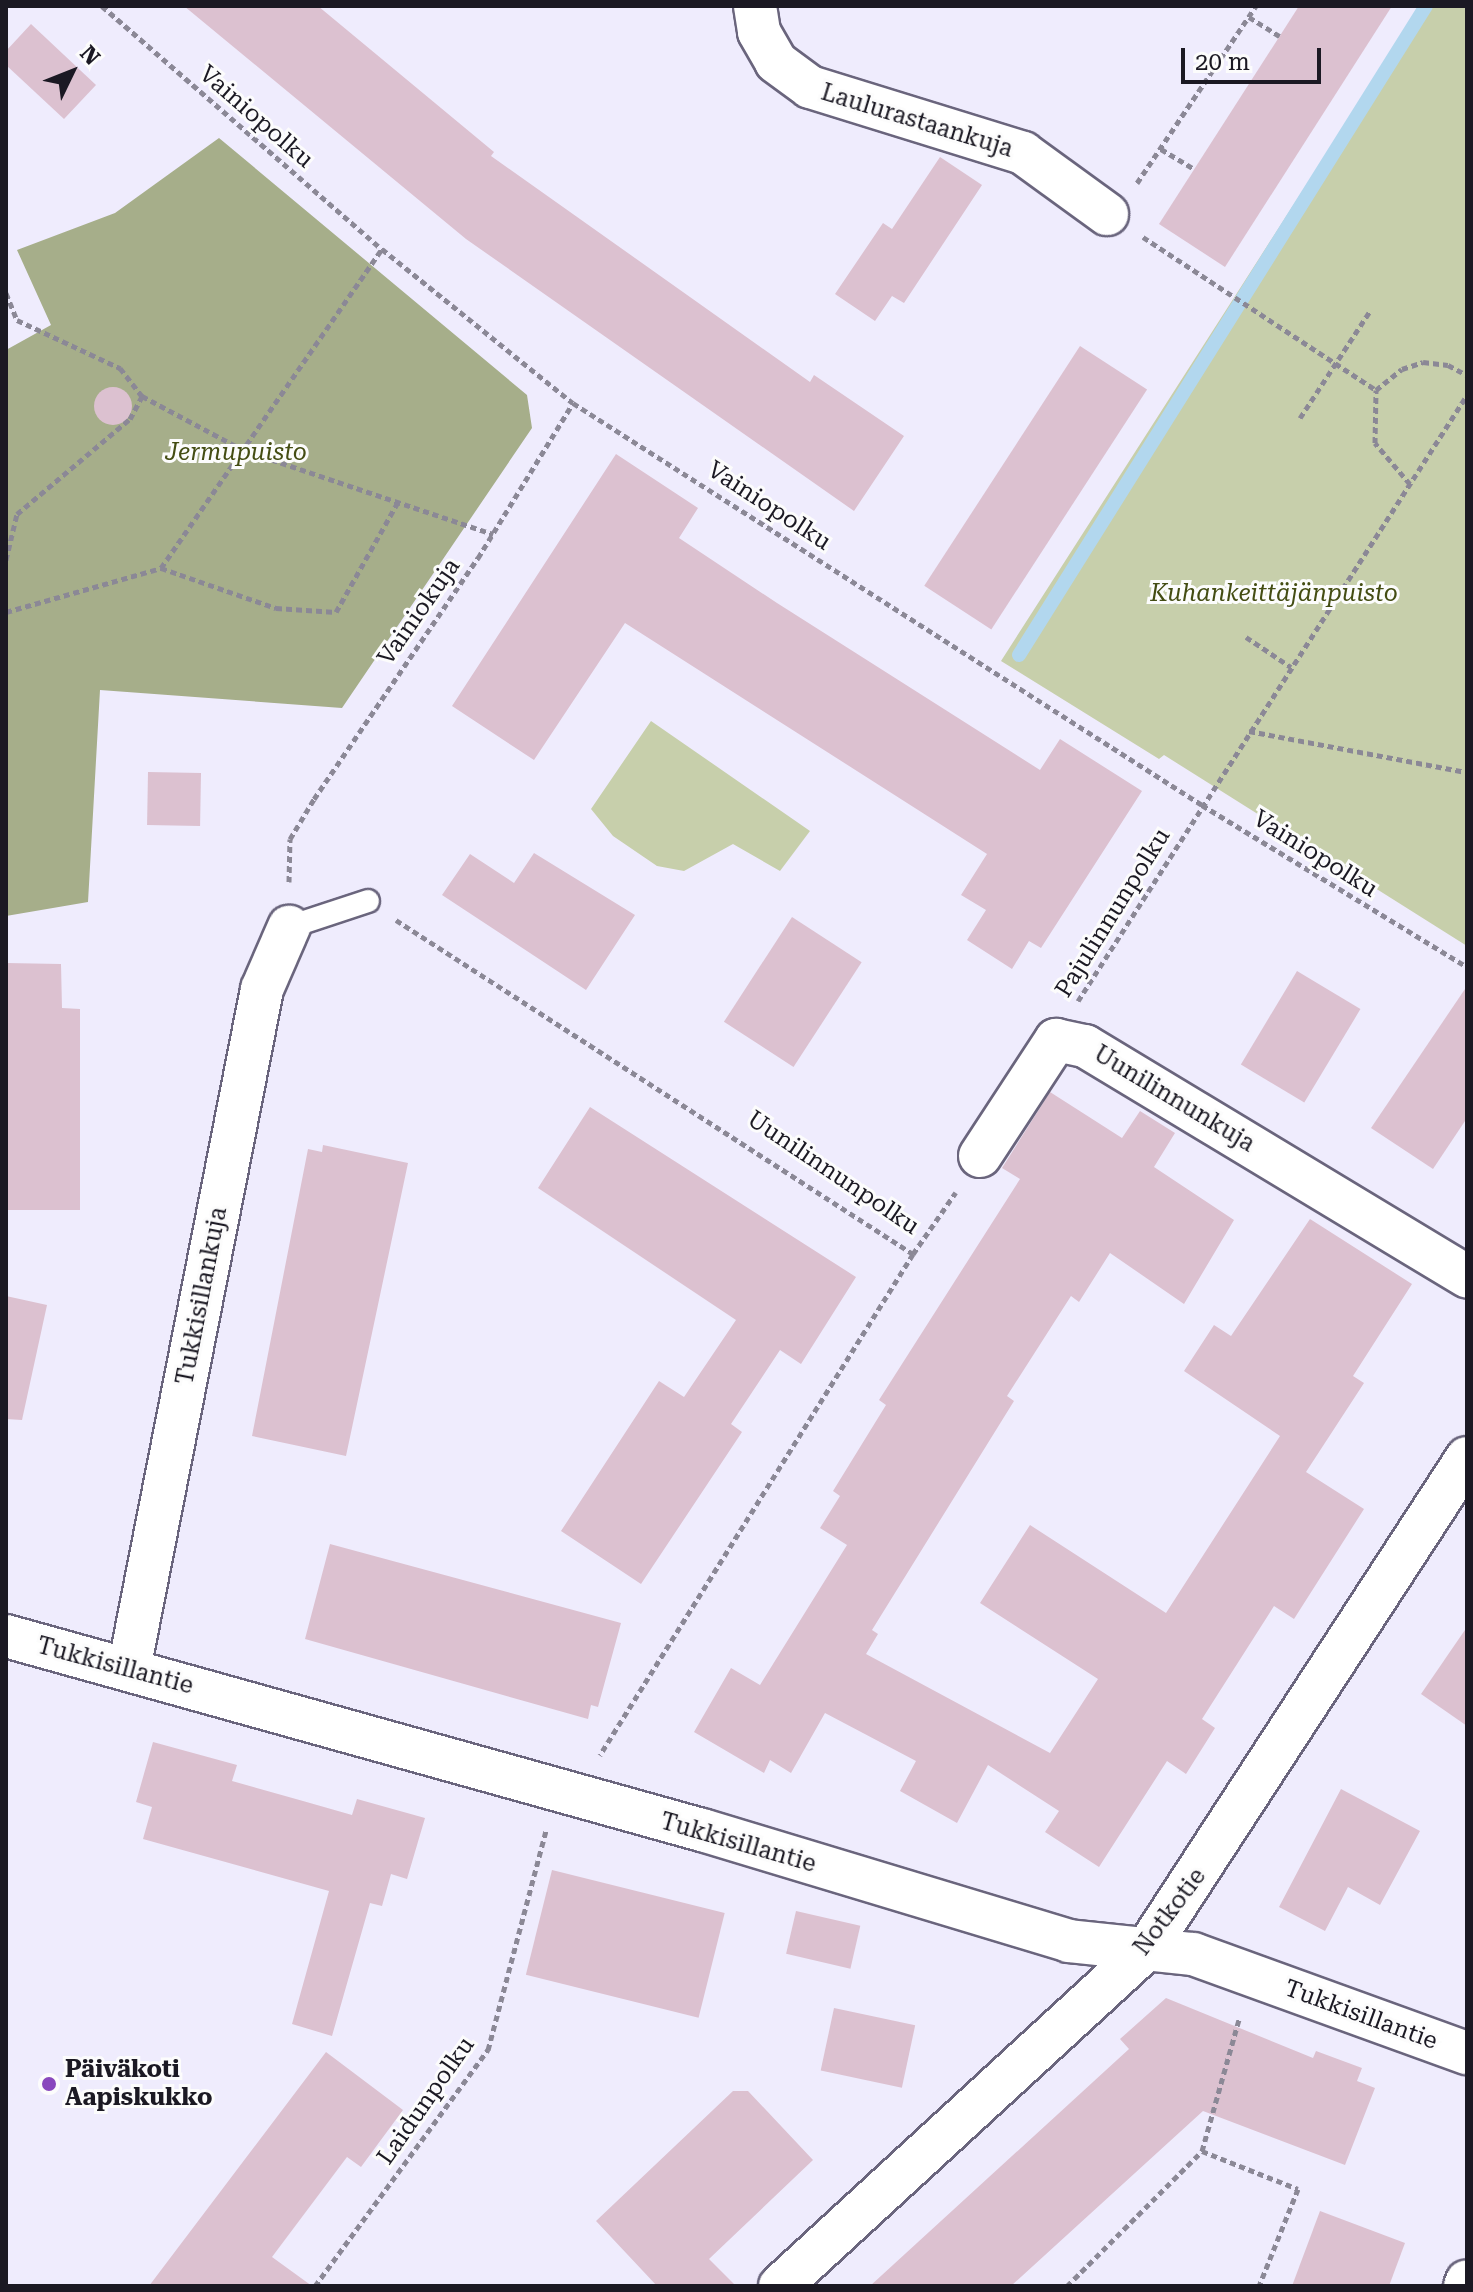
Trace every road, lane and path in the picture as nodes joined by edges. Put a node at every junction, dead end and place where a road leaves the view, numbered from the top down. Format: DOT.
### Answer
graph roads {
  1 [pos="102,6"];
  2 [pos="755,6"];
  3 [pos="1255,7"];
  4 [pos="1249,17"];
  5 [pos="1280,36"];
  6 [pos="1161,149"];
  7 [pos="1194,169"];
  8 [pos="1107,214"];
  9 [pos="382,249"];
  10 [pos="6,293"];
  11 [pos="1370,311"];
  12 [pos="1339,361"];
  13 [pos="1467,375"];
  14 [pos="1376,390"];
  15 [pos="1467,395"];
  16 [pos="142,396"];
  17 [pos="573,403"];
  18 [pos="1300,418"];
  19 [pos="243,450"];
  20 [pos="1410,484"];
  21 [pos="398,502"];
  22 [pos="493,534"];
  23 [pos="6,560"];
  24 [pos="161,568"];
  25 [pos="6,612"];
  26 [pos="1246,637"];
  27 [pos="1291,667"];
  28 [pos="1249,731"];
  29 [pos="1467,772"];
  30 [pos="1202,805"];
  31 [pos="290,839"];
  32 [pos="368,901"];
  33 [pos="289,927"];
  34 [pos="1467,967"];
  35 [pos="1056,1040"];
  36 [pos="980,1156"];
  37 [pos="913,1254"];
  38 [pos="1467,1276"];
  39 [pos="1467,1458"];
  40 [pos="6,1636"];
  41 [pos="129,1669"];
  42 [pos="597,1759"];
  43 [pos="549,1823"];
  44 [pos="1147,1949"];
  45 [pos="1251,1975"];
  46 [pos="1467,2053"];
  47 [pos="1202,2151"];
  48 [pos="315,2286"];
  49 [pos="780,2286"];
  50 [pos="1067,2286"];
  51 [pos="1259,2286"];
  1 -- 9 [label="path, Vainiopolku"];
  2 -- 8 [label="street, Laulurastaankuja"];
  3 -- 4 [label="path"];
  4 -- 5 [label="path"];
  4 -- 6 [label="path"];
  6 -- 7 [label="path"];
  6 -- 8 [label="path"];
  8 -- 12 [label="path"];
  9 -- 17 [label="path, Vainiopolku"];
  9 -- 19 [label="path"];
  10 -- 16 [label="path"];
  11 -- 12 [label="path"];
  12 -- 14 [label="path"];
  12 -- 18 [label="path"];
  13 -- 14 [label="path"];
  14 -- 20 [label="path"];
  15 -- 20 [label="path, Pajulinnunpolku"];
  16 -- 19 [label="path"];
  16 -- 23 [label="path"];
  17 -- 22 [label="path, Vainiokuja"];
  17 -- 30 [label="path, Vainiopolku"];
  19 -- 21 [label="path"];
  19 -- 24 [label="path"];
  20 -- 27 [label="path, Pajulinnunpolku"];
  21 -- 22 [label="path"];
  21 -- 24 [label="path"];
  22 -- 31 [label="path, Vainiokuja"];
  24 -- 25 [label="path"];
  26 -- 27 [label="path"];
  27 -- 28 [label="path, Pajulinnunpolku"];
  28 -- 29 [label="path"];
  28 -- 30 [label="path, Pajulinnunpolku"];
  30 -- 34 [label="path, Vainiopolku"];
  30 -- 35 [label="path, Pajulinnunpolku"];
  32 -- 33 [label="lane"];
  32 -- 37 [label="path, Uunilinnunpolku"];
  33 -- 41 [label="street, Tukkisillankuja"];
  35 -- 36 [label="street"];
  35 -- 38 [label="street, Uunilinnunkuja"];
  36 -- 37 [label="path"];
  37 -- 42 [label="path, Uunilinnunpolku"];
  39 -- 44 [label="street, Notkotie"];
  40 -- 41 [label="street, Tukkisillantie"];
  41 -- 44 [label="street, Tukkisillantie"];
  43 -- 48 [label="path, Laidunpolku"];
  44 -- 45 [label="street, Tukkisillantie"];
  44 -- 49 [label="street, Notkotie"];
  45 -- 46 [label="street, Tukkisillantie"];
  45 -- 47 [label="path"];
  47 -- 50 [label="path"];
  47 -- 51 [label="path"];
}
